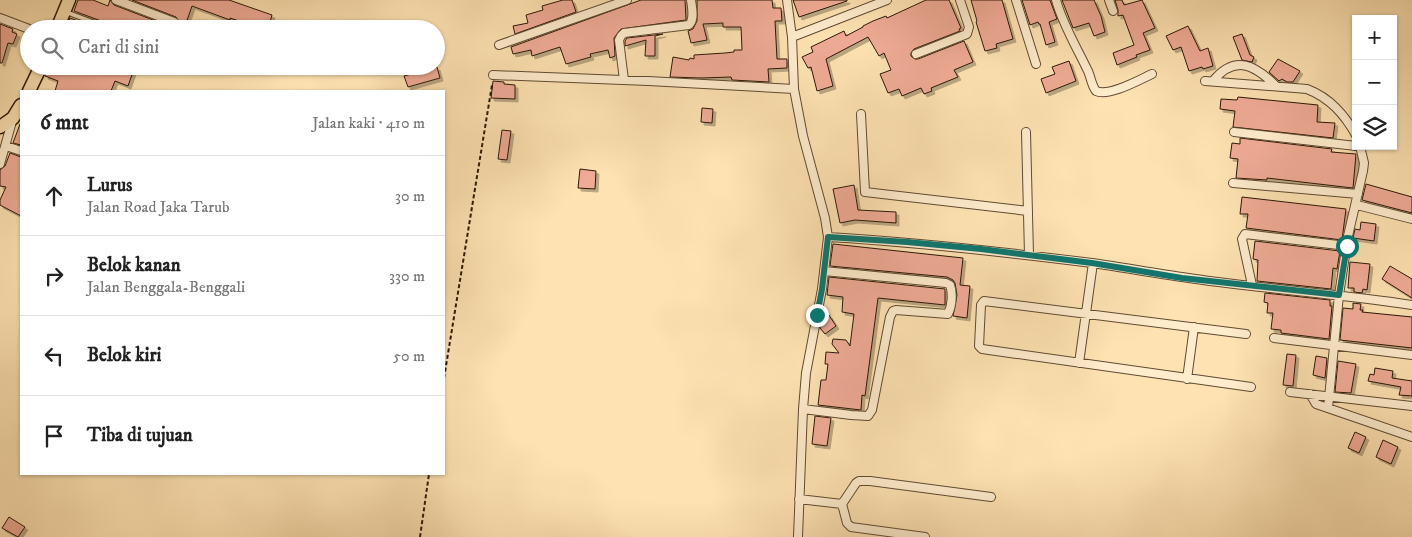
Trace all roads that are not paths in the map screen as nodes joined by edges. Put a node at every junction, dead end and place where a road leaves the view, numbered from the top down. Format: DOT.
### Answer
graph roads {
  1 [pos="116,0"];
  2 [pos="627,0"];
  3 [pos="691,0"];
  4 [pos="786,0"];
  5 [pos="887,0"];
  6 [pos="960,0"];
  7 [pos="1016,0"];
  8 [pos="1056,0"];
  9 [pos="1109,0"];
  10 [pos="67,6"];
  11 [pos="1113,11"];
  12 [pos="0,18"];
  13 [pos="61,20"];
  14 [pos="94,20"];
  15 [pos="169,20"];
  16 [pos="20,26"];
  17 [pos="792,37"];
  18 [pos="499,45"];
  19 [pos="916,54"];
  20 [pos="1036,64"];
  21 [pos="1152,74"];
  22 [pos="37,75"];
  23 [pos="493,75"];
  24 [pos="624,80"];
  25 [pos="1276,86"];
  26 [pos="794,89"];
  27 [pos="29,90"];
  28 [pos="20,107"];
  29 [pos="861,114"];
  30 [pos="13,118"];
  31 [pos="0,127"];
  32 [pos="1352,129"];
  33 [pos="1026,132"];
  34 [pos="1234,132"];
  35 [pos="6,146"];
  36 [pos="1352,146"];
  37 [pos="1361,150"];
  38 [pos="20,151"];
  39 [pos="0,164"];
  40 [pos="1233,183"];
  41 [pos="1358,194"];
  42 [pos="1357,205"];
  43 [pos="1028,211"];
  44 [pos="1412,219"];
  45 [pos="828,237"];
  46 [pos="1347,246"];
  47 [pos="1028,255"];
  48 [pos="1092,263"];
  49 [pos="824,271"];
  50 [pos="1250,285"];
  51 [pos="1339,295"];
  52 [pos="1412,305"];
  53 [pos="1085,314"];
  54 [pos="1194,328"];
  55 [pos="1246,334"];
  56 [pos="1274,338"];
  57 [pos="1334,346"];
  58 [pos="1412,355"];
  59 [pos="1078,363"];
  60 [pos="1187,379"];
  61 [pos="1251,388"];
  62 [pos="1290,392"];
  63 [pos="1310,394"];
  64 [pos="1328,396"];
  65 [pos="1412,406"];
  66 [pos="1328,408"];
  67 [pos="803,409"];
  68 [pos="1412,437"];
  69 [pos="991,497"];
  70 [pos="799,499"];
  71 [pos="842,504"];
  72 [pos="798,537"];
  73 [pos="925,537"];
  1 -- 15 [label="street"];
  2 -- 18 [label="street"];
  3 -- 24 [label="street"];
  4 -- 17 [label="street"];
  5 -- 17 [label="street"];
  6 -- 19 [label="street"];
  7 -- 20 [label="street"];
  8 -- 21 [label="street"];
  9 -- 11 [label="street"];
  10 -- 13 [label="main road"];
  10 -- 14 [label="lane"];
  12 -- 16 [label="street"];
  17 -- 26 [label="street"];
  22 -- 27 [label="main road"];
  23 -- 24 [label="street"];
  24 -- 26 [label="street"];
  25 -- 25 [label="street"];
  25 -- 32 [label="street"];
  26 -- 45 [label="street"];
  28 -- 30 [label="main road"];
  29 -- 43 [label="street"];
  30 -- 31 [label="main road"];
  30 -- 35 [label="street"];
  33 -- 43 [label="street"];
  34 -- 36 [label="street"];
  35 -- 38 [label="street"];
  35 -- 39 [label="street"];
  37 -- 41 [label="street"];
  40 -- 41 [label="street"];
  41 -- 42 [label="street"];
  42 -- 44 [label="street"];
  42 -- 46 [label="street"];
  43 -- 47 [label="street"];
  45 -- 47 [label="street"];
  45 -- 49 [label="street"];
  46 -- 50 [label="street"];
  46 -- 51 [label="street"];
  47 -- 48 [label="street"];
  48 -- 50 [label="street"];
  48 -- 53 [label="street"];
  49 -- 67 [label="street"];
  49 -- 67 [label="street"];
  50 -- 51 [label="street"];
  51 -- 52 [label="street"];
  51 -- 57 [label="street"];
  53 -- 54 [label="street"];
  53 -- 59 [label="street"];
  53 -- 59 [label="street"];
  54 -- 55 [label="street"];
  54 -- 60 [label="street"];
  56 -- 57 [label="street"];
  57 -- 58 [label="street"];
  57 -- 64 [label="street"];
  59 -- 60 [label="street"];
  60 -- 61 [label="street"];
  62 -- 63 [label="street"];
  63 -- 64 [label="street"];
  63 -- 66 [label="street"];
  64 -- 65 [label="street"];
  64 -- 66 [label="street"];
  66 -- 68 [label="street"];
  67 -- 70 [label="street"];
  69 -- 71 [label="street"];
  70 -- 71 [label="street"];
  70 -- 72 [label="street"];
  71 -- 73 [label="street"];
}
